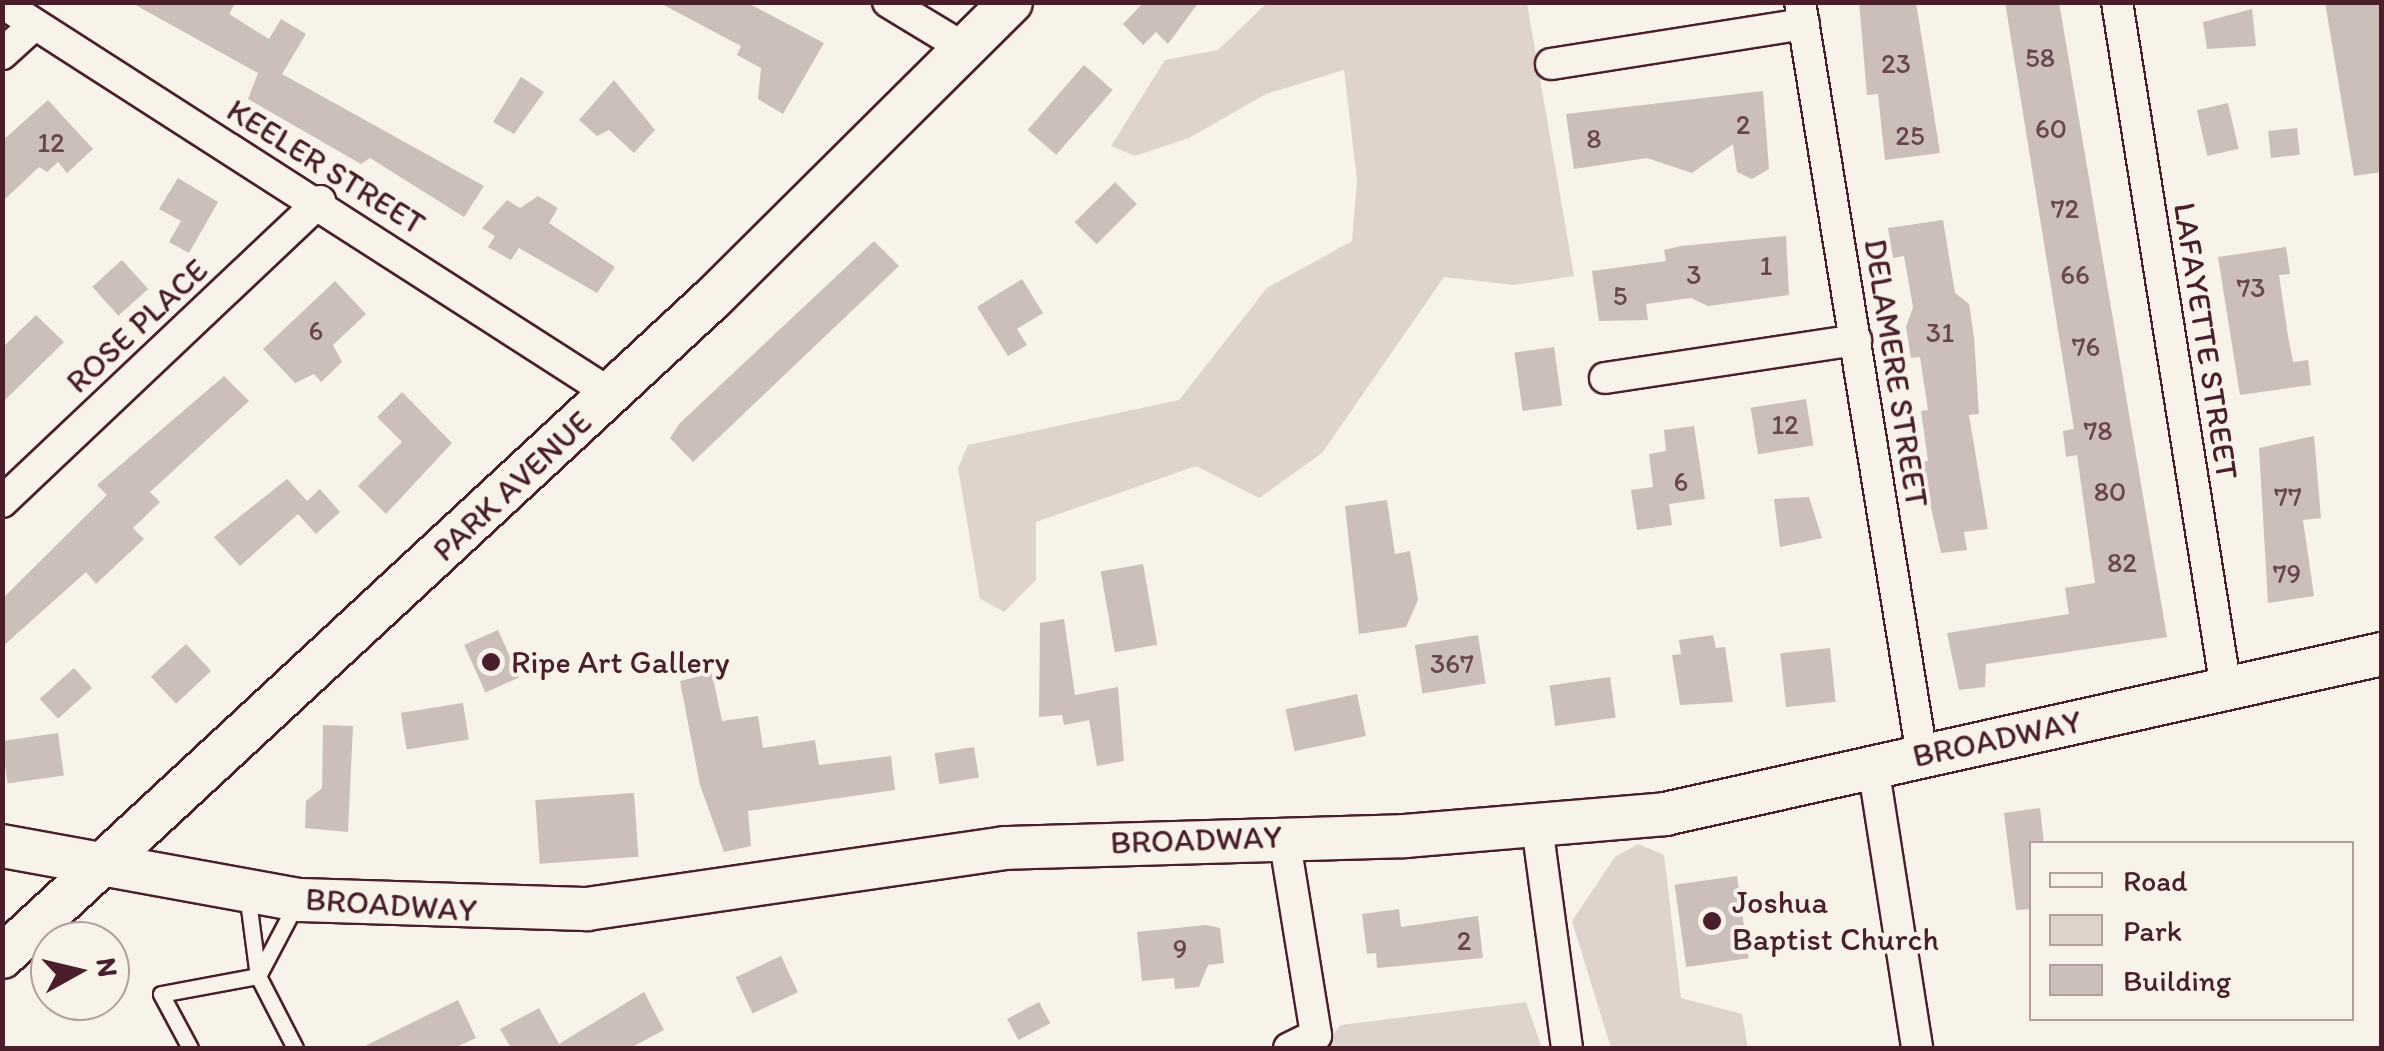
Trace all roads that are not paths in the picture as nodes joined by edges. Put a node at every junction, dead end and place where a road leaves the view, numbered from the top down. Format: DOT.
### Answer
graph roads {
  1 [pos="888,2"];
  2 [pos="1011,2"];
  3 [pos="2118,2"];
  4 [pos="2,3"];
  5 [pos="1802,13"];
  6 [pos="33,26"];
  7 [pos="964,48"];
  8 [pos="2,54"];
  9 [pos="1551,64"];
  10 [pos="320,202"];
  11 [pos="1856,340"];
  12 [pos="1604,378"];
  13 [pos="612,394"];
  14 [pos="2,502"];
  15 [pos="2382,654"];
  16 [pos="2226,690"];
  17 [pos="1922,756"];
  18 [pos="1874,766"];
  19 [pos="1537,826"];
  20 [pos="1284,837"];
  21 [pos="2,846"];
  22 [pos="100,866"];
  23 [pos="247,893"];
  24 [pos="298,900"];
  25 [pos="2,957"];
  26 [pos="258,976"];
  27 [pos="190,1048"];
  28 [pos="295,1048"];
  29 [pos="1289,1048"];
  30 [pos="1567,1048"];
  31 [pos="1917,1048"];
  1 -- 7 [label="street"];
  2 -- 7 [label="main road, PARK AVENUE"];
  3 -- 16 [label="street, LAFAYETTE STREET"];
  4 -- 6 [label="street, KEELER STREET"];
  5 -- 9 [label="street"];
  5 -- 11 [label="street, DELAMERE STREET"];
  6 -- 8 [label="street"];
  6 -- 10 [label="street, KEELER STREET"];
  7 -- 13 [label="main road, PARK AVENUE"];
  10 -- 13 [label="street, KEELER STREET"];
  10 -- 14 [label="street, ROSE PLACE"];
  11 -- 12 [label="street"];
  11 -- 17 [label="street, DELAMERE STREET"];
  13 -- 22 [label="main road, PARK AVENUE"];
  15 -- 16 [label="main road, BROADWAY"];
  16 -- 17 [label="main road, BROADWAY"];
  17 -- 18 [label="main road, BROADWAY"];
  18 -- 19 [label="main road, BROADWAY"];
  18 -- 31 [label="street"];
  19 -- 20 [label="main road, BROADWAY"];
  19 -- 30 [label="street"];
  20 -- 24 [label="main road, BROADWAY"];
  20 -- 29 [label="street"];
  21 -- 22 [label="main road, BROADWAY"];
  22 -- 23 [label="main road, BROADWAY"];
  22 -- 25 [label="main road, PARK AVENUE"];
  23 -- 24 [label="main road, BROADWAY"];
  23 -- 26 [label="lane"];
  24 -- 26 [label="lane"];
  26 -- 27 [label="lane"];
  26 -- 28 [label="lane"];
}
